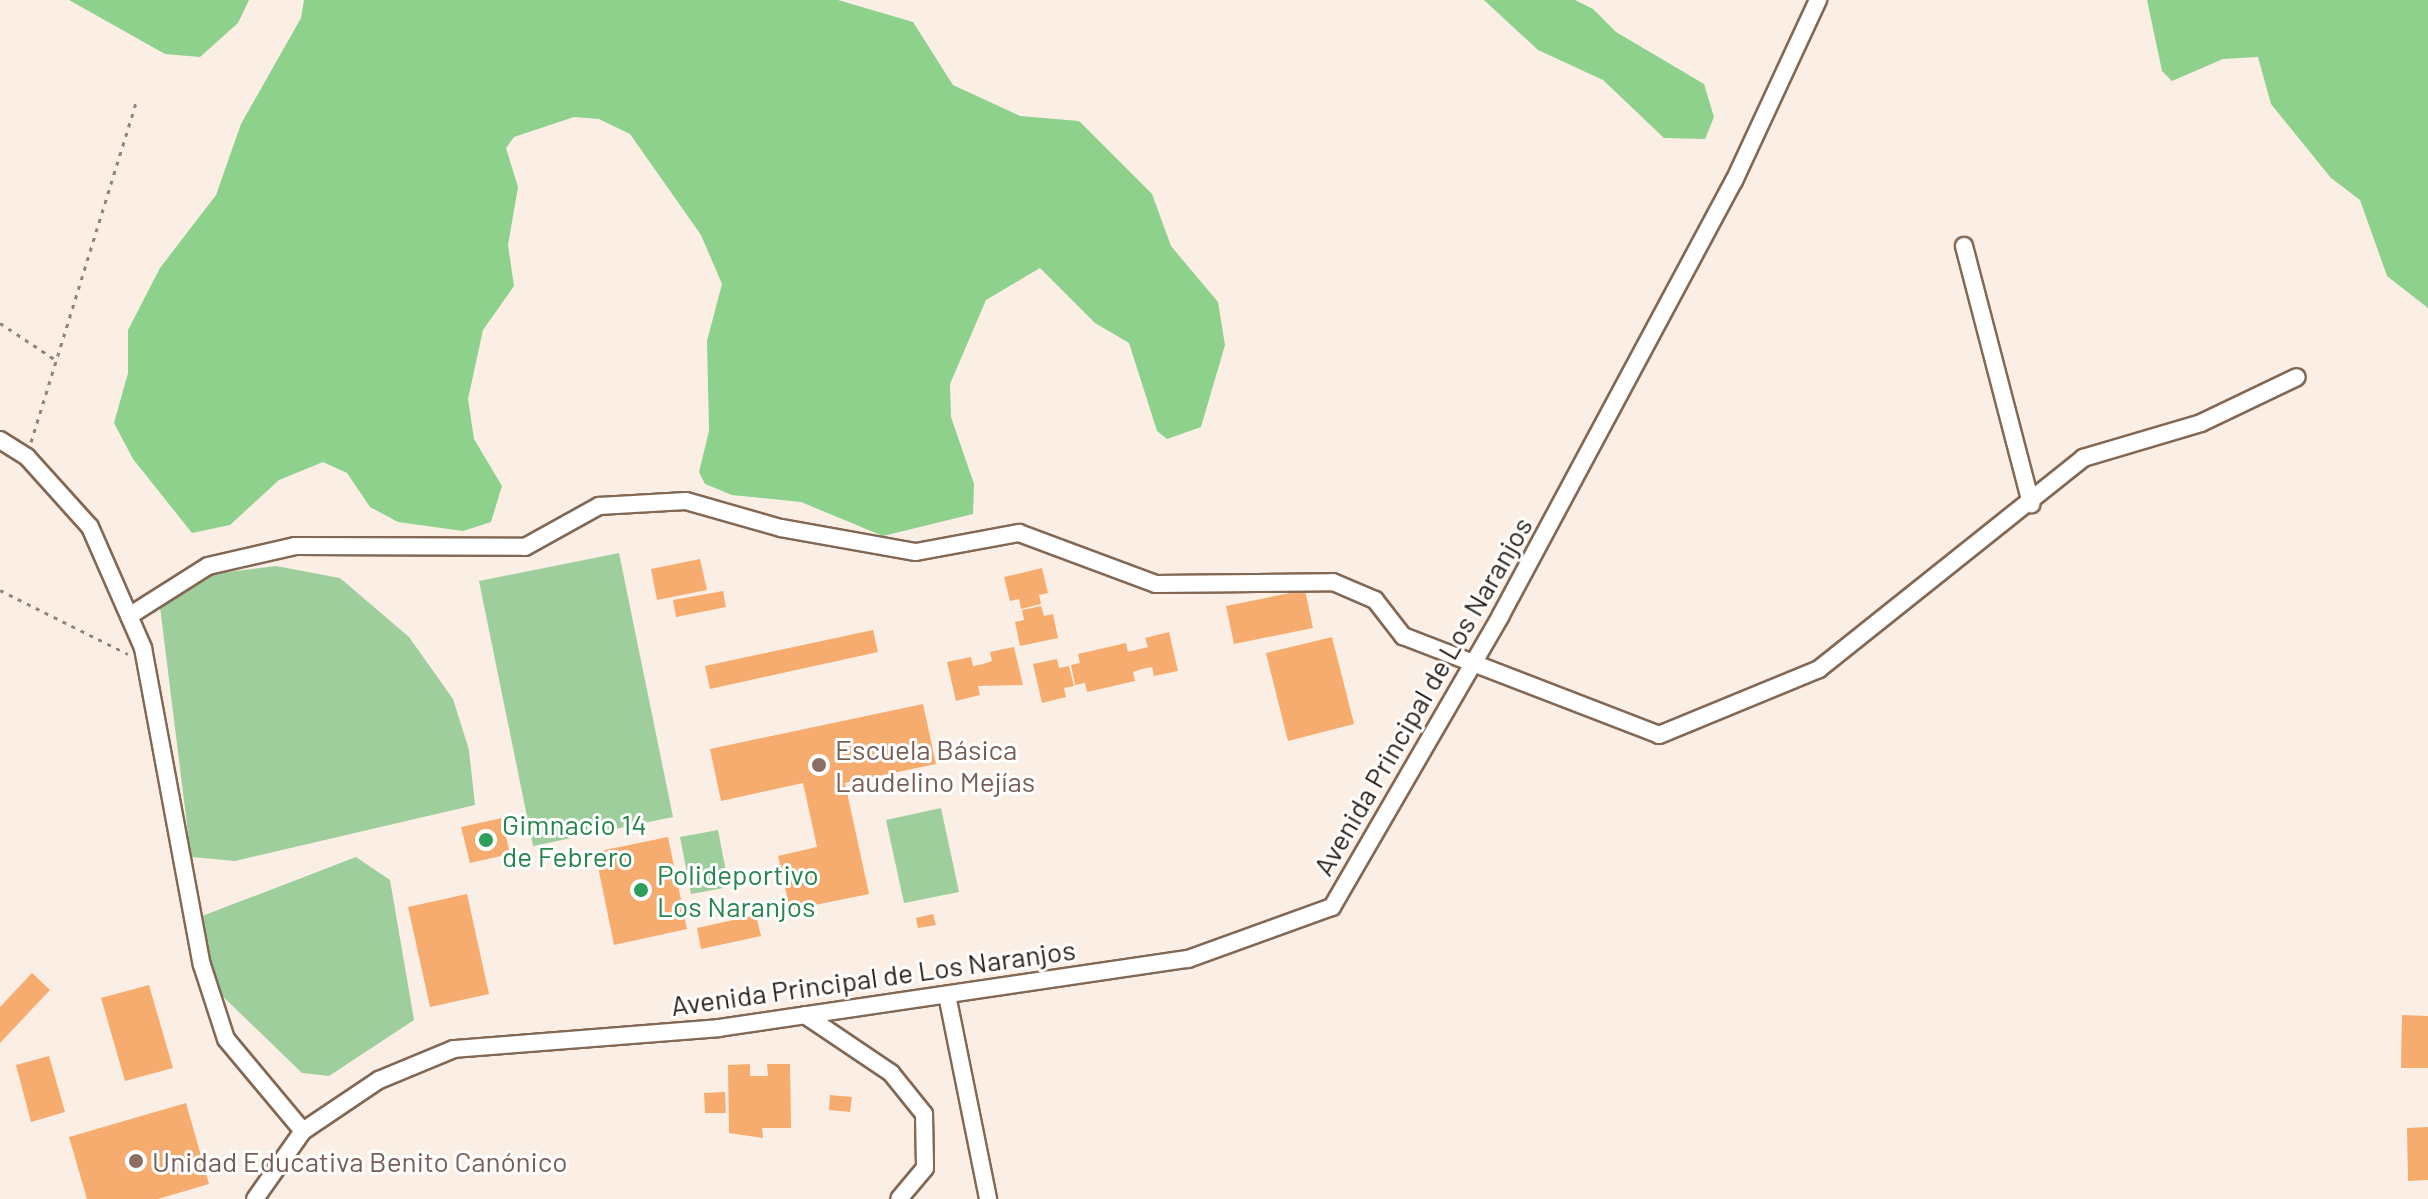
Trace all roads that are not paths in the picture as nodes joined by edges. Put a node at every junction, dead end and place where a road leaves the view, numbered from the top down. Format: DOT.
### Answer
graph roads {
  1 [pos="1818,0"];
  2 [pos="1964,246"];
  3 [pos="2297,377"];
  4 [pos="0,440"];
  5 [pos="2031,504"];
  6 [pos="129,616"];
  7 [pos="1472,664"];
  8 [pos="947,995"];
  9 [pos="805,1015"];
  10 [pos="303,1131"];
  11 [pos="255,1199"];
  12 [pos="899,1199"];
  13 [pos="988,1199"];
  1 -- 7 [label="street, Avenida Principal de Los Naranjos"];
  2 -- 5 [label="street"];
  3 -- 5 [label="street"];
  4 -- 6 [label="street"];
  5 -- 7 [label="street"];
  6 -- 7 [label="street"];
  6 -- 10 [label="street"];
  7 -- 8 [label="street, Avenida Principal de Los Naranjos"];
  8 -- 9 [label="street, Avenida Principal de Los Naranjos"];
  8 -- 13 [label="street"];
  9 -- 10 [label="street, Avenida Principal de Los Naranjos"];
  9 -- 12 [label="street"];
  10 -- 11 [label="street, Avenida Principal de Los Naranjos"];
}
